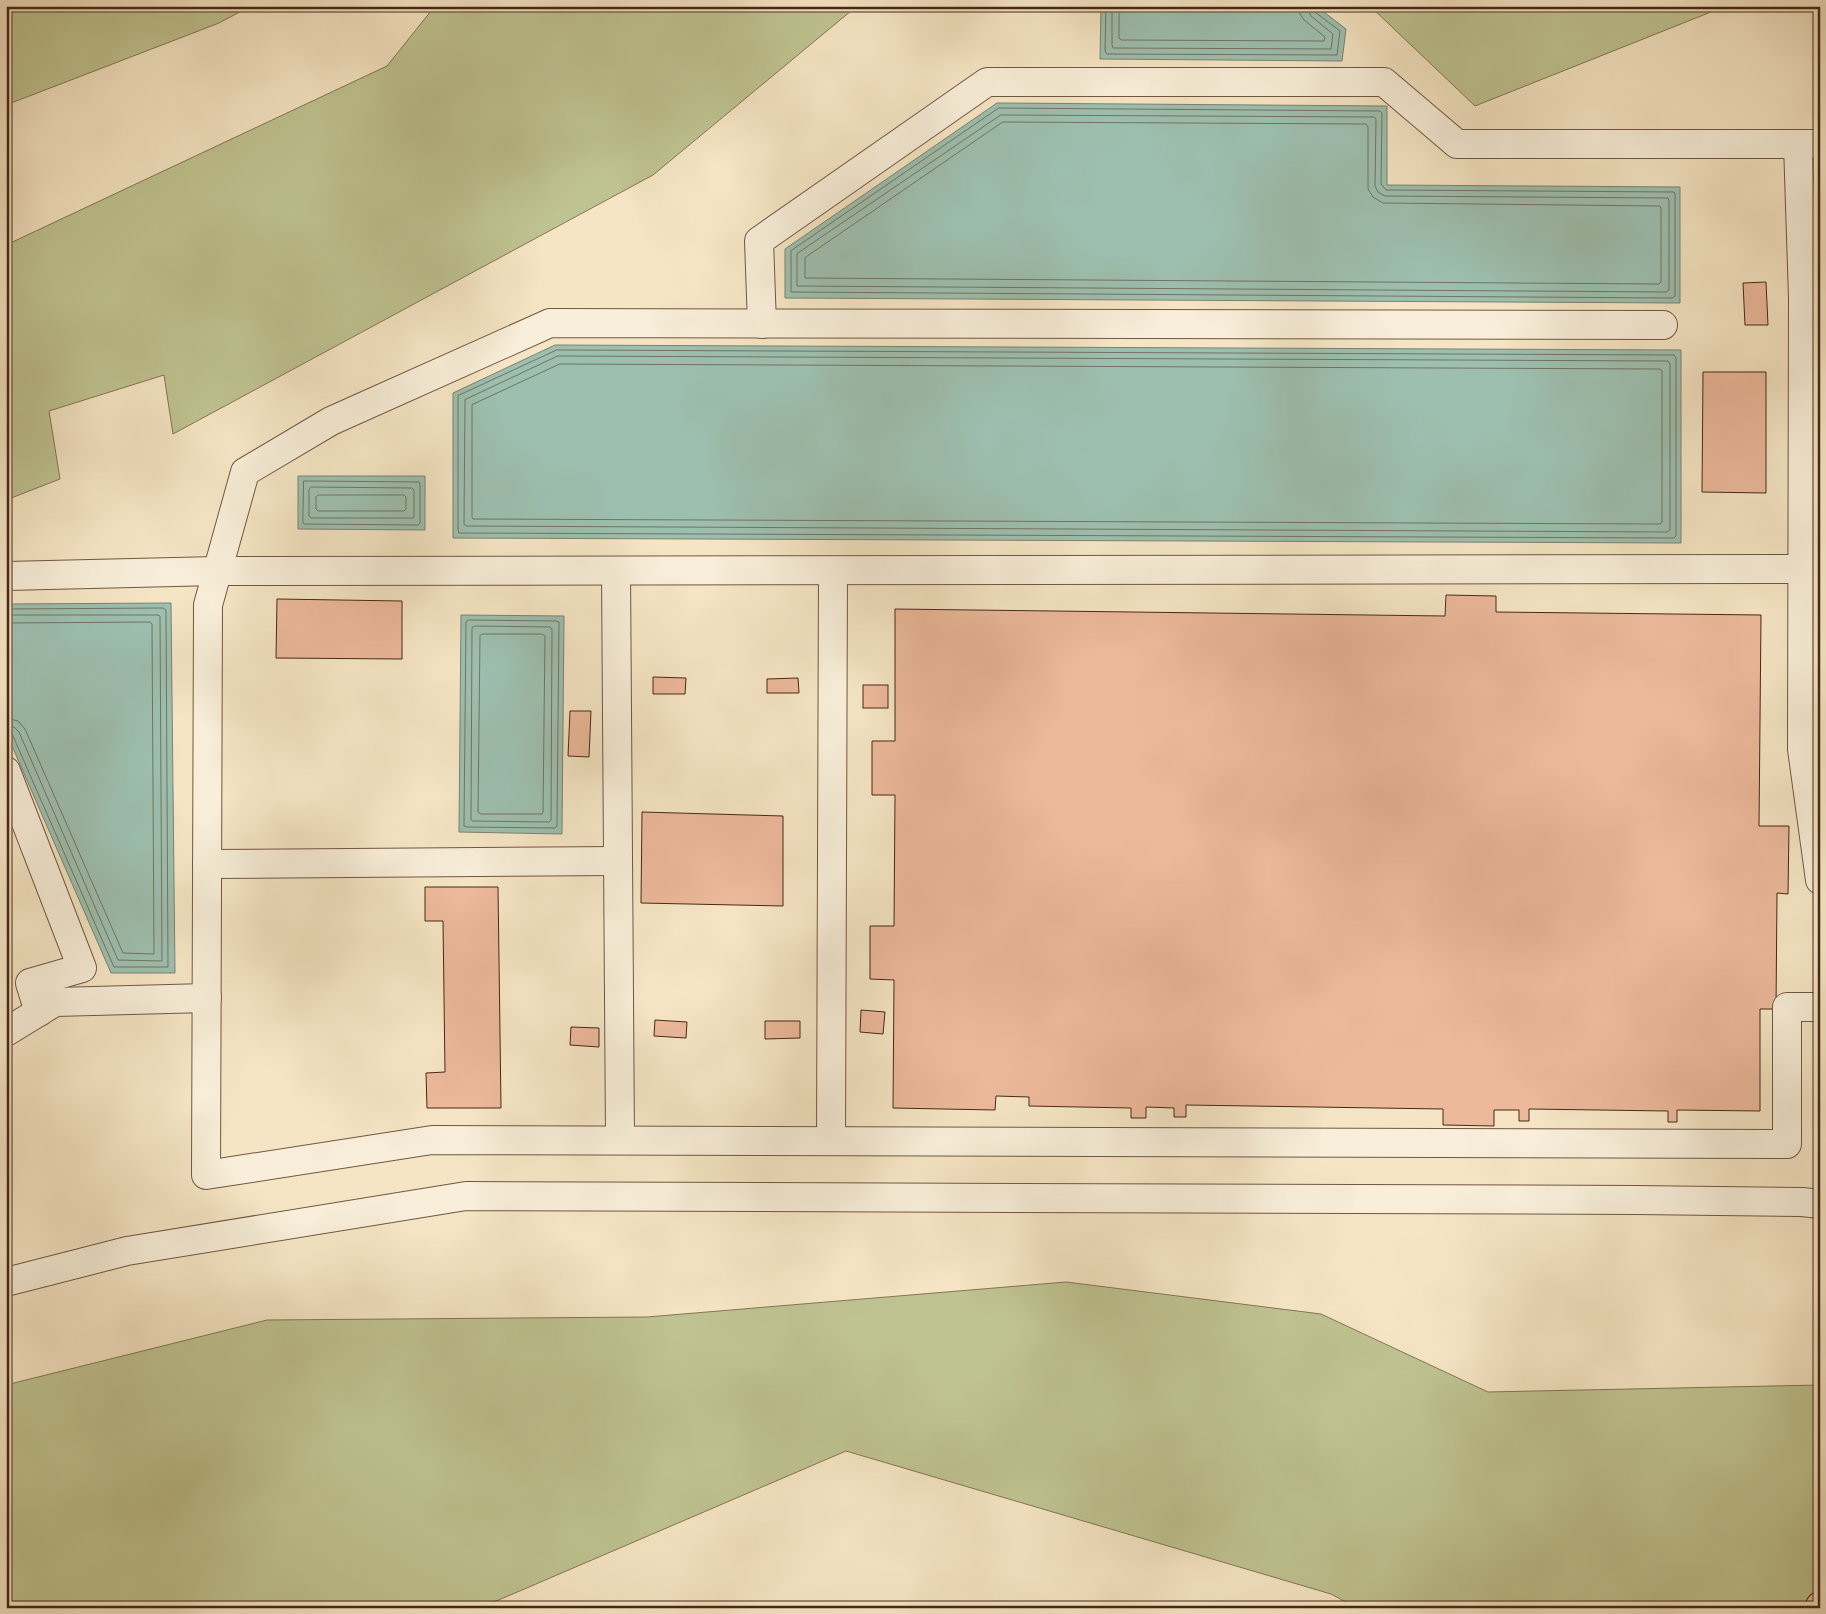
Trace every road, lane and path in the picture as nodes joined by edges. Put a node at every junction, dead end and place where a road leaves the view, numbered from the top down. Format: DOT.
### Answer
graph roads {
  1 [pos="1809,144"];
  2 [pos="1812,298"];
  3 [pos="762,324"];
  4 [pos="1663,325"];
  5 [pos="1802,569"];
  6 [pos="616,570"];
  7 [pos="217,571"];
  8 [pos="833,571"];
  9 [pos="6,576"];
  10 [pos="6,771"];
  11 [pos="1814,794"];
  12 [pos="618,861"];
  13 [pos="207,864"];
  14 [pos="1820,880"];
  15 [pos="207,998"];
  16 [pos="1820,1006"];
  17 [pos="39,1012"];
  18 [pos="6,1032"];
  19 [pos="620,1140"];
  20 [pos="831,1141"];
  21 [pos="1820,1204"];
  22 [pos="6,1282"];
  1 -- 2 [label="street"];
  1 -- 3 [label="street"];
  2 -- 5 [label="street"];
  3 -- 4 [label="street"];
  3 -- 7 [label="street"];
  5 -- 8 [label="street"];
  5 -- 11 [label="street"];
  6 -- 7 [label="street"];
  6 -- 8 [label="street"];
  6 -- 12 [label="street"];
  7 -- 9 [label="street"];
  7 -- 13 [label="street"];
  8 -- 20 [label="street"];
  10 -- 17 [label="street"];
  11 -- 14 [label="street"];
  12 -- 13 [label="street"];
  12 -- 19 [label="street"];
  13 -- 15 [label="street"];
  15 -- 17 [label="street"];
  15 -- 19 [label="street"];
  16 -- 20 [label="street"];
  17 -- 18 [label="street"];
  19 -- 20 [label="street"];
  21 -- 22 [label="street"];
}
